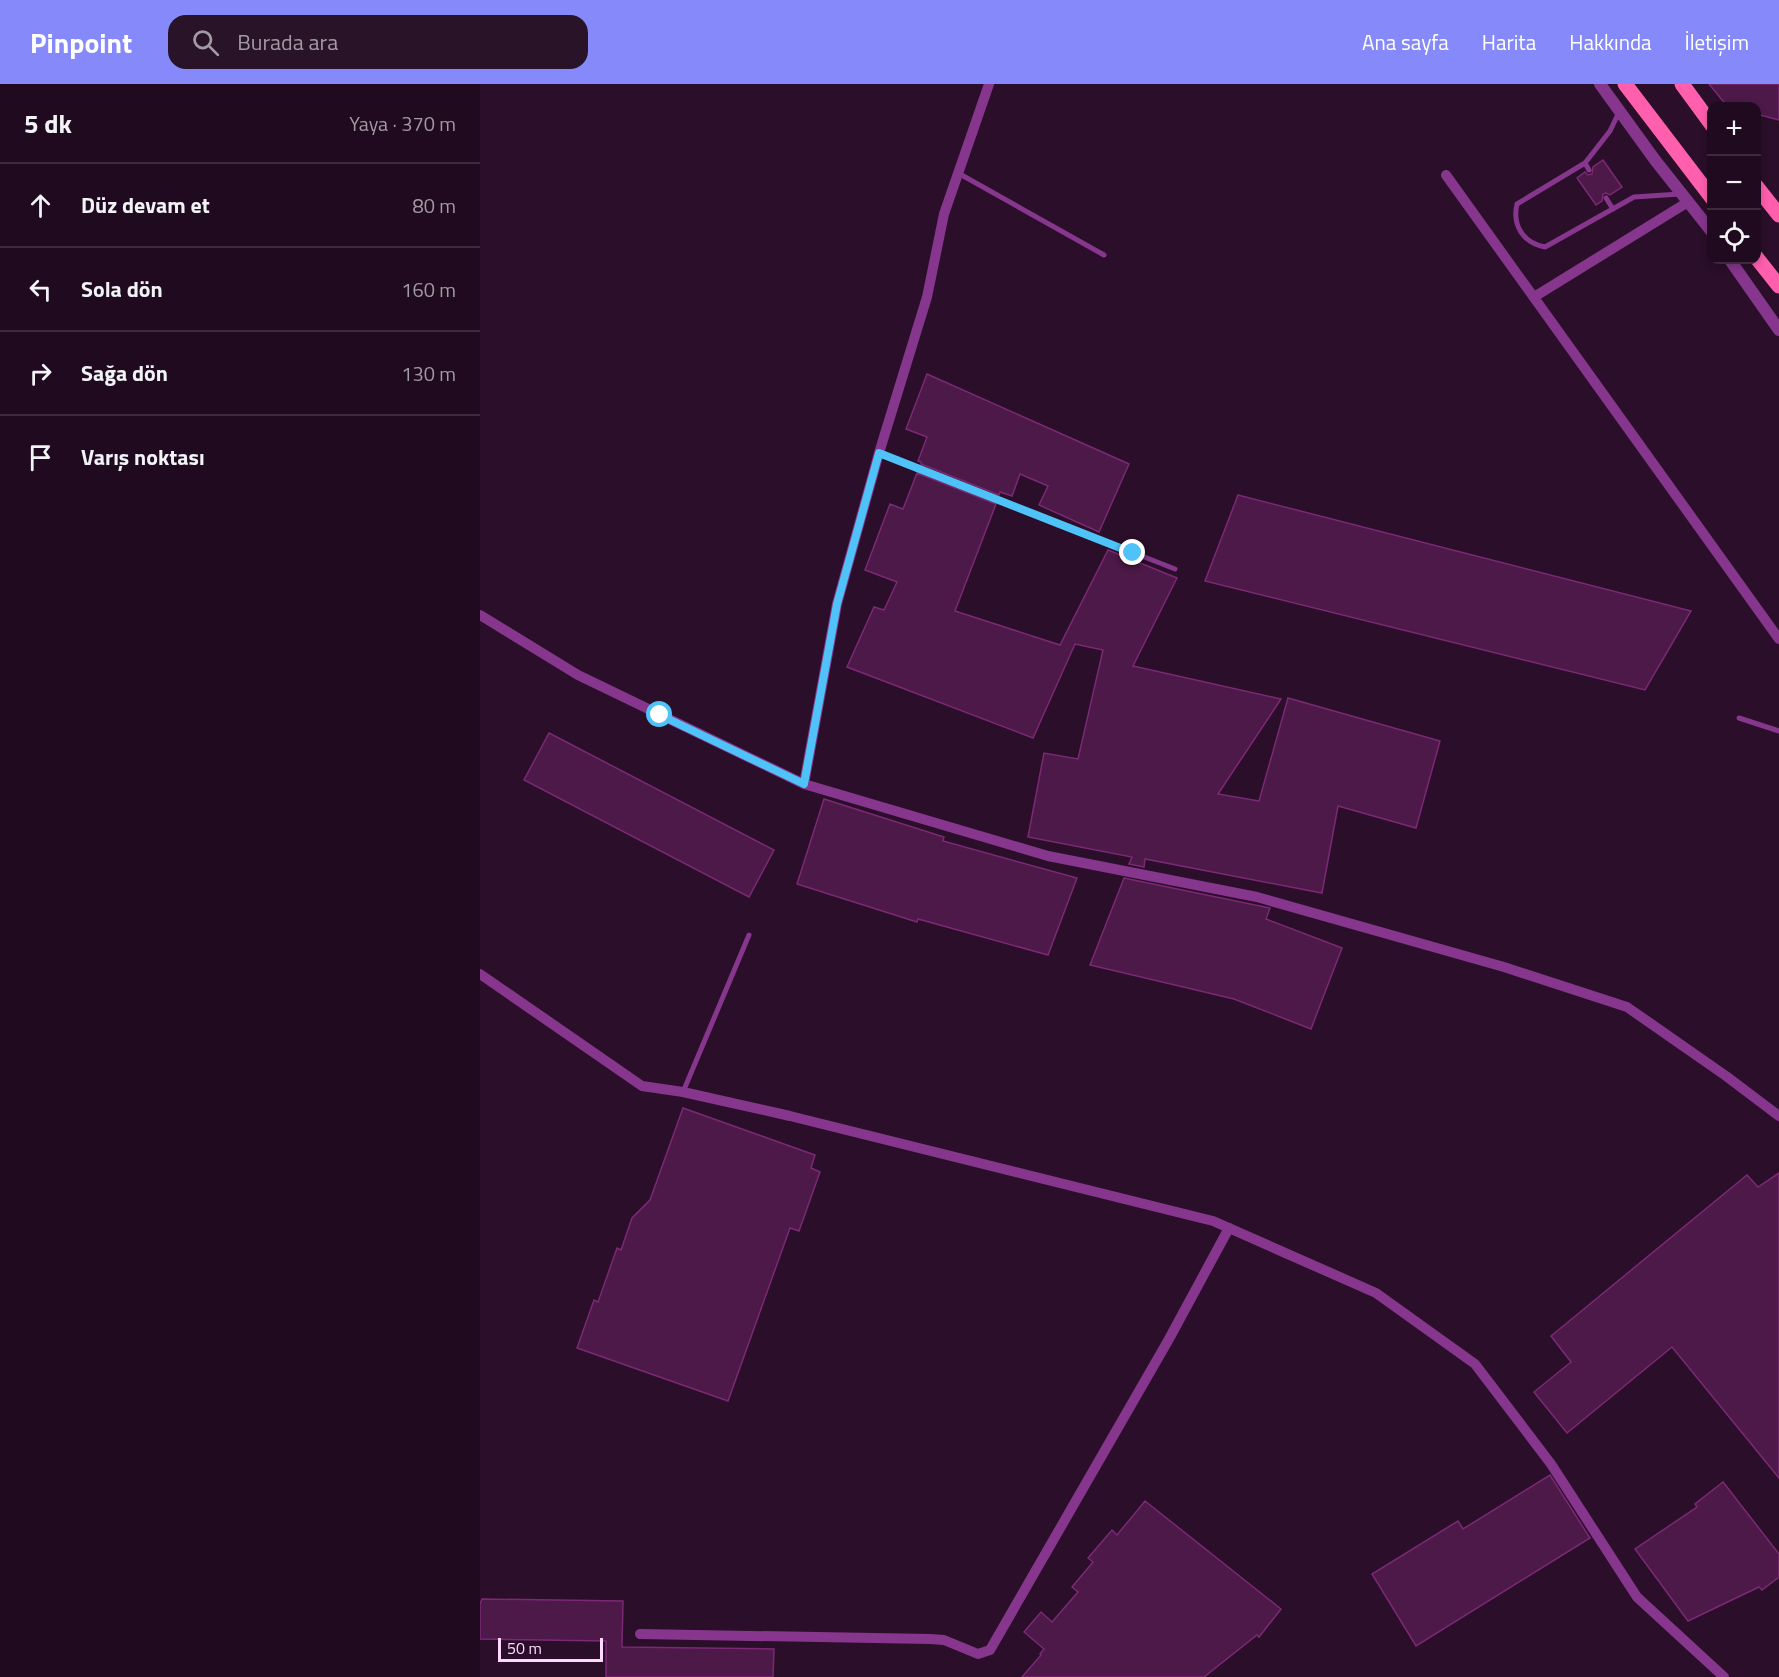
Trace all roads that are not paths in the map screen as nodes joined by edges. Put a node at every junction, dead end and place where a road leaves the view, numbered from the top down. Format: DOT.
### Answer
graph roads {
  1 [pos="989,84"];
  2 [pos="1625,84"];
  3 [pos="1682,84"];
  4 [pos="1602,85"];
  5 [pos="1620,111"];
  6 [pos="1707,117"];
  7 [pos="1585,163"];
  8 [pos="1589,170"];
  9 [pos="958,173"];
  10 [pos="1446,174"];
  11 [pos="1707,191"];
  12 [pos="1761,192"];
  13 [pos="1606,198"];
  14 [pos="1685,198"];
  15 [pos="1613,209"];
  16 [pos="1779,215"];
  17 [pos="1707,226"];
  18 [pos="1104,255"];
  19 [pos="1761,263"];
  20 [pos="1733,264"];
  21 [pos="1779,286"];
  22 [pos="1534,297"];
  23 [pos="1779,330"];
  24 [pos="879,453"];
  25 [pos="1175,569"];
  26 [pos="480,615"];
  27 [pos="1779,639"];
  28 [pos="1739,718"];
  29 [pos="1779,731"];
  30 [pos="804,784"];
  31 [pos="749,935"];
  32 [pos="480,974"];
  33 [pos="682,1092"];
  34 [pos="1779,1116"];
  35 [pos="1229,1228"];
  36 [pos="640,1634"];
  37 [pos="1724,1677"];
  1 -- 9 [label="street"];
  2 -- 11 [label="main road"];
  3 -- 6 [label="main road"];
  4 -- 5 [label="street"];
  5 -- 7 [label="lane"];
  5 -- 14 [label="street"];
  7 -- 8 [label="lane"];
  7 -- 15 [label="lane"];
  9 -- 18 [label="lane"];
  9 -- 24 [label="street"];
  10 -- 22 [label="street"];
  12 -- 16 [label="main road"];
  13 -- 15 [label="lane"];
  14 -- 15 [label="lane"];
  14 -- 17 [label="street"];
  14 -- 22 [label="street"];
  19 -- 21 [label="main road"];
  20 -- 23 [label="street"];
  22 -- 27 [label="street"];
  24 -- 25 [label="lane"];
  24 -- 30 [label="street"];
  26 -- 30 [label="street"];
  28 -- 29 [label="lane"];
  30 -- 34 [label="street"];
  31 -- 33 [label="lane"];
  32 -- 33 [label="street"];
  33 -- 35 [label="street"];
  35 -- 36 [label="street"];
  35 -- 37 [label="street"];
}
